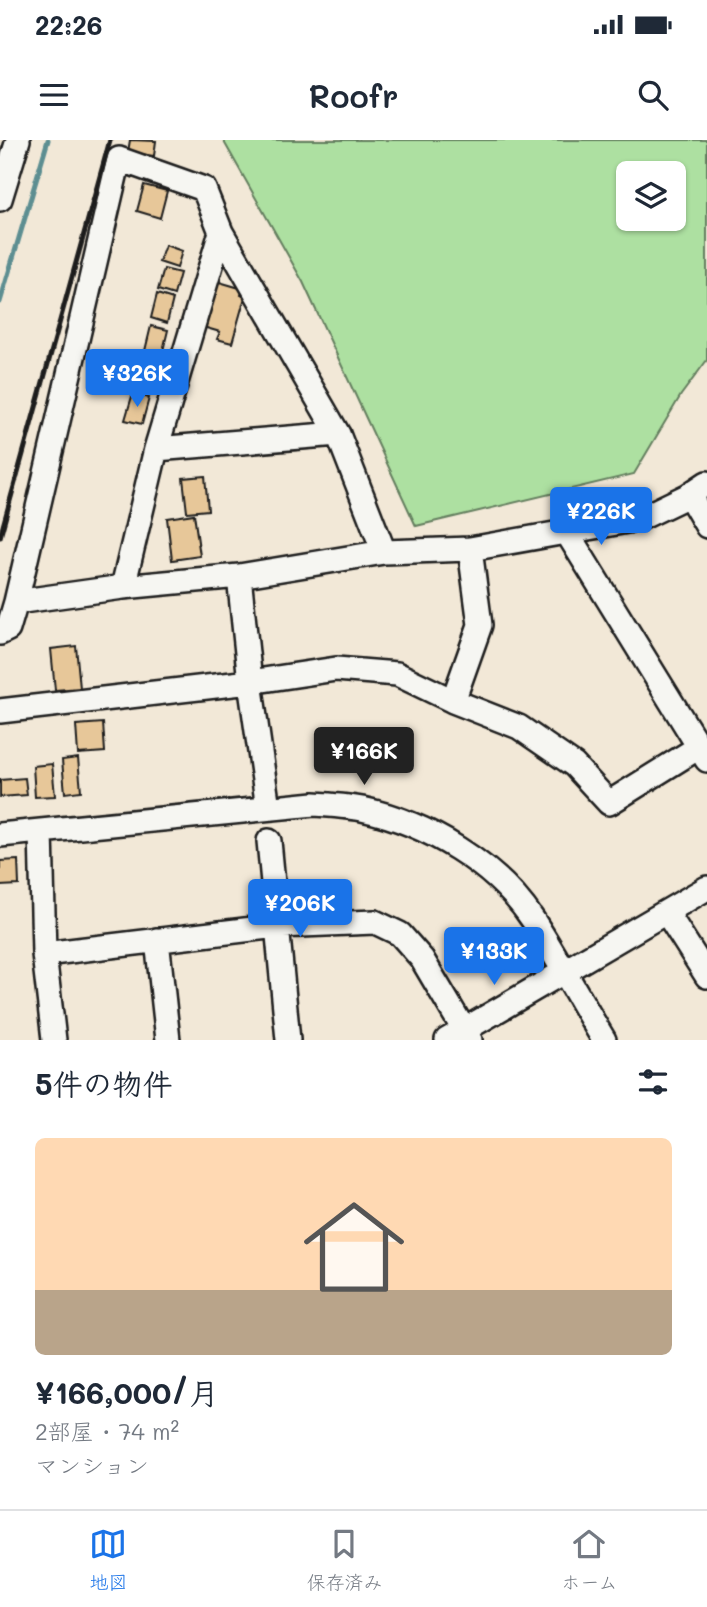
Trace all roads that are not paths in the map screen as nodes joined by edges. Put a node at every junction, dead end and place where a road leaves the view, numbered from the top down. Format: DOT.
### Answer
graph roads {
  1 [pos="18,140"];
  2 [pos="0,199"];
  3 [pos="221,232"];
  4 [pos="338,434"];
  5 [pos="156,449"];
  6 [pos="698,489"];
  7 [pos="707,526"];
  8 [pos="566,531"];
  9 [pos="470,550"];
  10 [pos="384,552"];
  11 [pos="240,576"];
  12 [pos="123,587"];
  13 [pos="16,602"];
  14 [pos="0,633"];
  15 [pos="250,682"];
  16 [pos="453,701"];
  17 [pos="0,711"];
  18 [pos="703,754"];
  19 [pos="268,808"];
  20 [pos="41,831"];
  21 [pos="0,835"];
  22 [pos="269,841"];
  23 [pos="707,888"];
  24 [pos="667,913"];
  25 [pos="277,926"];
  26 [pos="157,940"];
  27 [pos="44,954"];
  28 [pos="564,974"];
  29 [pos="707,976"];
  30 [pos="460,1036"];
  31 [pos="54,1040"];
  32 [pos="168,1040"];
  33 [pos="288,1040"];
  34 [pos="604,1040"];
  1 -- 2 [label="street"];
  3 -- 4 [label="street"];
  3 -- 5 [label="street"];
  3 -- 13 [label="street"];
  4 -- 5 [label="street"];
  4 -- 10 [label="street"];
  5 -- 12 [label="street"];
  6 -- 7 [label="street"];
  6 -- 8 [label="street"];
  8 -- 9 [label="street"];
  8 -- 18 [label="street"];
  9 -- 10 [label="street"];
  9 -- 16 [label="street"];
  10 -- 11 [label="street"];
  11 -- 12 [label="street"];
  11 -- 15 [label="street"];
  12 -- 13 [label="street"];
  13 -- 14 [label="street"];
  15 -- 16 [label="street"];
  15 -- 17 [label="street"];
  15 -- 19 [label="street"];
  16 -- 18 [label="street"];
  19 -- 20 [label="street"];
  19 -- 28 [label="street"];
  20 -- 21 [label="street"];
  20 -- 27 [label="street"];
  22 -- 25 [label="street"];
  23 -- 24 [label="street"];
  24 -- 28 [label="street"];
  24 -- 29 [label="street"];
  25 -- 26 [label="street"];
  25 -- 30 [label="street"];
  25 -- 33 [label="street"];
  26 -- 27 [label="street"];
  26 -- 32 [label="street"];
  27 -- 31 [label="street"];
  28 -- 30 [label="street"];
  28 -- 34 [label="street"];
}
